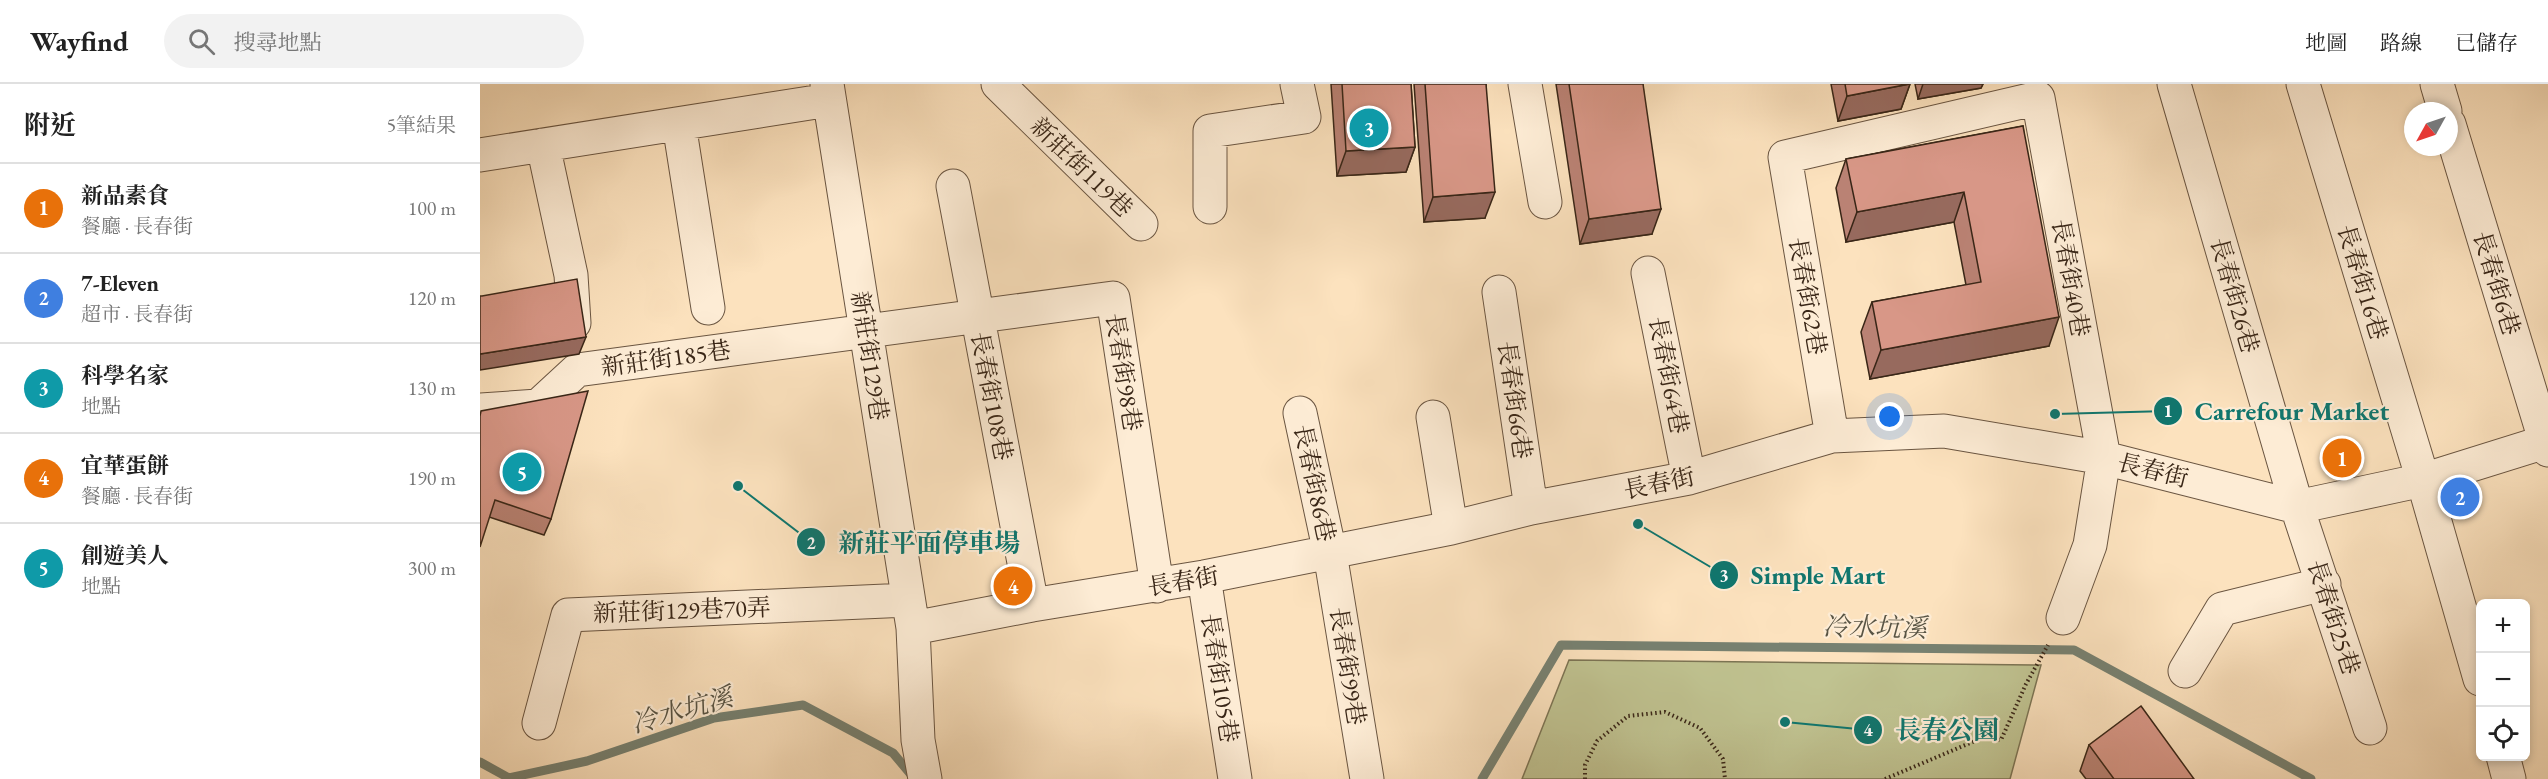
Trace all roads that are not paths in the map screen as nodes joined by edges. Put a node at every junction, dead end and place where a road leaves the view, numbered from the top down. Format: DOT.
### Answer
graph roads {
  1 [pos="998,84"];
  2 [pos="1297,84"];
  3 [pos="1525,84"];
  4 [pos="2174,84"];
  5 [pos="2303,84"];
  6 [pos="2437,84"];
  7 [pos="828,92"];
  8 [pos="2038,98"];
  9 [pos="2442,102"];
  10 [pos="679,124"];
  11 [pos="543,145"];
  12 [pos="2458,153"];
  13 [pos="480,155"];
  14 [pos="953,186"];
  15 [pos="1545,202"];
  16 [pos="1210,207"];
  17 [pos="1141,224"];
  18 [pos="1648,273"];
  19 [pos="1499,292"];
  20 [pos="708,308"];
  21 [pos="977,315"];
  22 [pos="866,330"];
  23 [pos="577,370"];
  24 [pos="480,410"];
  25 [pos="1300,413"];
  26 [pos="1433,417"];
  27 [pos="1832,436"];
  28 [pos="2547,444"];
  29 [pos="2104,458"];
  30 [pos="1689,478"];
  31 [pos="2423,480"];
  32 [pos="2297,507"];
  33 [pos="1531,508"];
  34 [pos="1451,528"];
  35 [pos="1330,553"];
  36 [pos="1204,577"];
  37 [pos="2324,584"];
  38 [pos="1157,586"];
  39 [pos="1032,605"];
  40 [pos="910,614"];
  41 [pos="2063,618"];
  42 [pos="2476,662"];
  43 [pos="2185,671"];
  44 [pos="538,723"];
  45 [pos="2370,728"];
  46 [pos="2504,761"];
  47 [pos="925,779"];
  48 [pos="1235,779"];
  49 [pos="1367,779"];
  50 [pos="2509,779"];
  1 -- 17 [label="street, 新莊街119巷"];
  2 -- 16 [label="street"];
  3 -- 15 [label="street"];
  4 -- 32 [label="street, 長春街26巷"];
  5 -- 31 [label="street, 長春街16巷"];
  6 -- 9 [label="street"];
  7 -- 10 [label="street"];
  7 -- 22 [label="street, 新莊街129巷"];
  8 -- 27 [label="street, 長春街62巷"];
  8 -- 29 [label="street, 長春街40巷"];
  10 -- 11 [label="street"];
  10 -- 20 [label="street"];
  11 -- 13 [label="street"];
  11 -- 23 [label="street"];
  12 -- 28 [label="street, 長春街6巷"];
  14 -- 21 [label="street, 長春街108巷"];
  18 -- 30 [label="street, 長春街64巷"];
  19 -- 33 [label="street, 長春街66巷"];
  21 -- 22 [label="street, 長春街98巷"];
  21 -- 38 [label="street, 長春街98巷"];
  21 -- 39 [label="street, 長春街108巷"];
  22 -- 23 [label="street, 新莊街185巷"];
  22 -- 40 [label="street, 新莊街129巷"];
  23 -- 24 [label="street, 新莊街185巷"];
  25 -- 35 [label="street, 長春街86巷"];
  26 -- 34 [label="street"];
  27 -- 29 [label="street, 長春街"];
  27 -- 30 [label="street, 長春街"];
  28 -- 31 [label="street, 長春街"];
  29 -- 32 [label="street, 長春街"];
  29 -- 41 [label="street, 長春街40巷"];
  30 -- 33 [label="street, 長春街"];
  31 -- 32 [label="street, 長春街"];
  31 -- 42 [label="street, 長春街16巷"];
  32 -- 37 [label="street, 長春街25巷"];
  33 -- 34 [label="street, 長春街"];
  34 -- 35 [label="street, 長春街"];
  35 -- 36 [label="street, 長春街"];
  35 -- 49 [label="street, 長春街99巷"];
  36 -- 38 [label="street, 長春街"];
  36 -- 48 [label="street, 長春街105巷"];
  37 -- 43 [label="street"];
  37 -- 45 [label="street, 長春街25巷"];
  38 -- 39 [label="street, 長春街"];
  39 -- 40 [label="street, 長春街"];
  40 -- 44 [label="street, 新莊街129巷70弄"];
  40 -- 47 [label="street"];
  46 -- 50 [label="street"];
}
